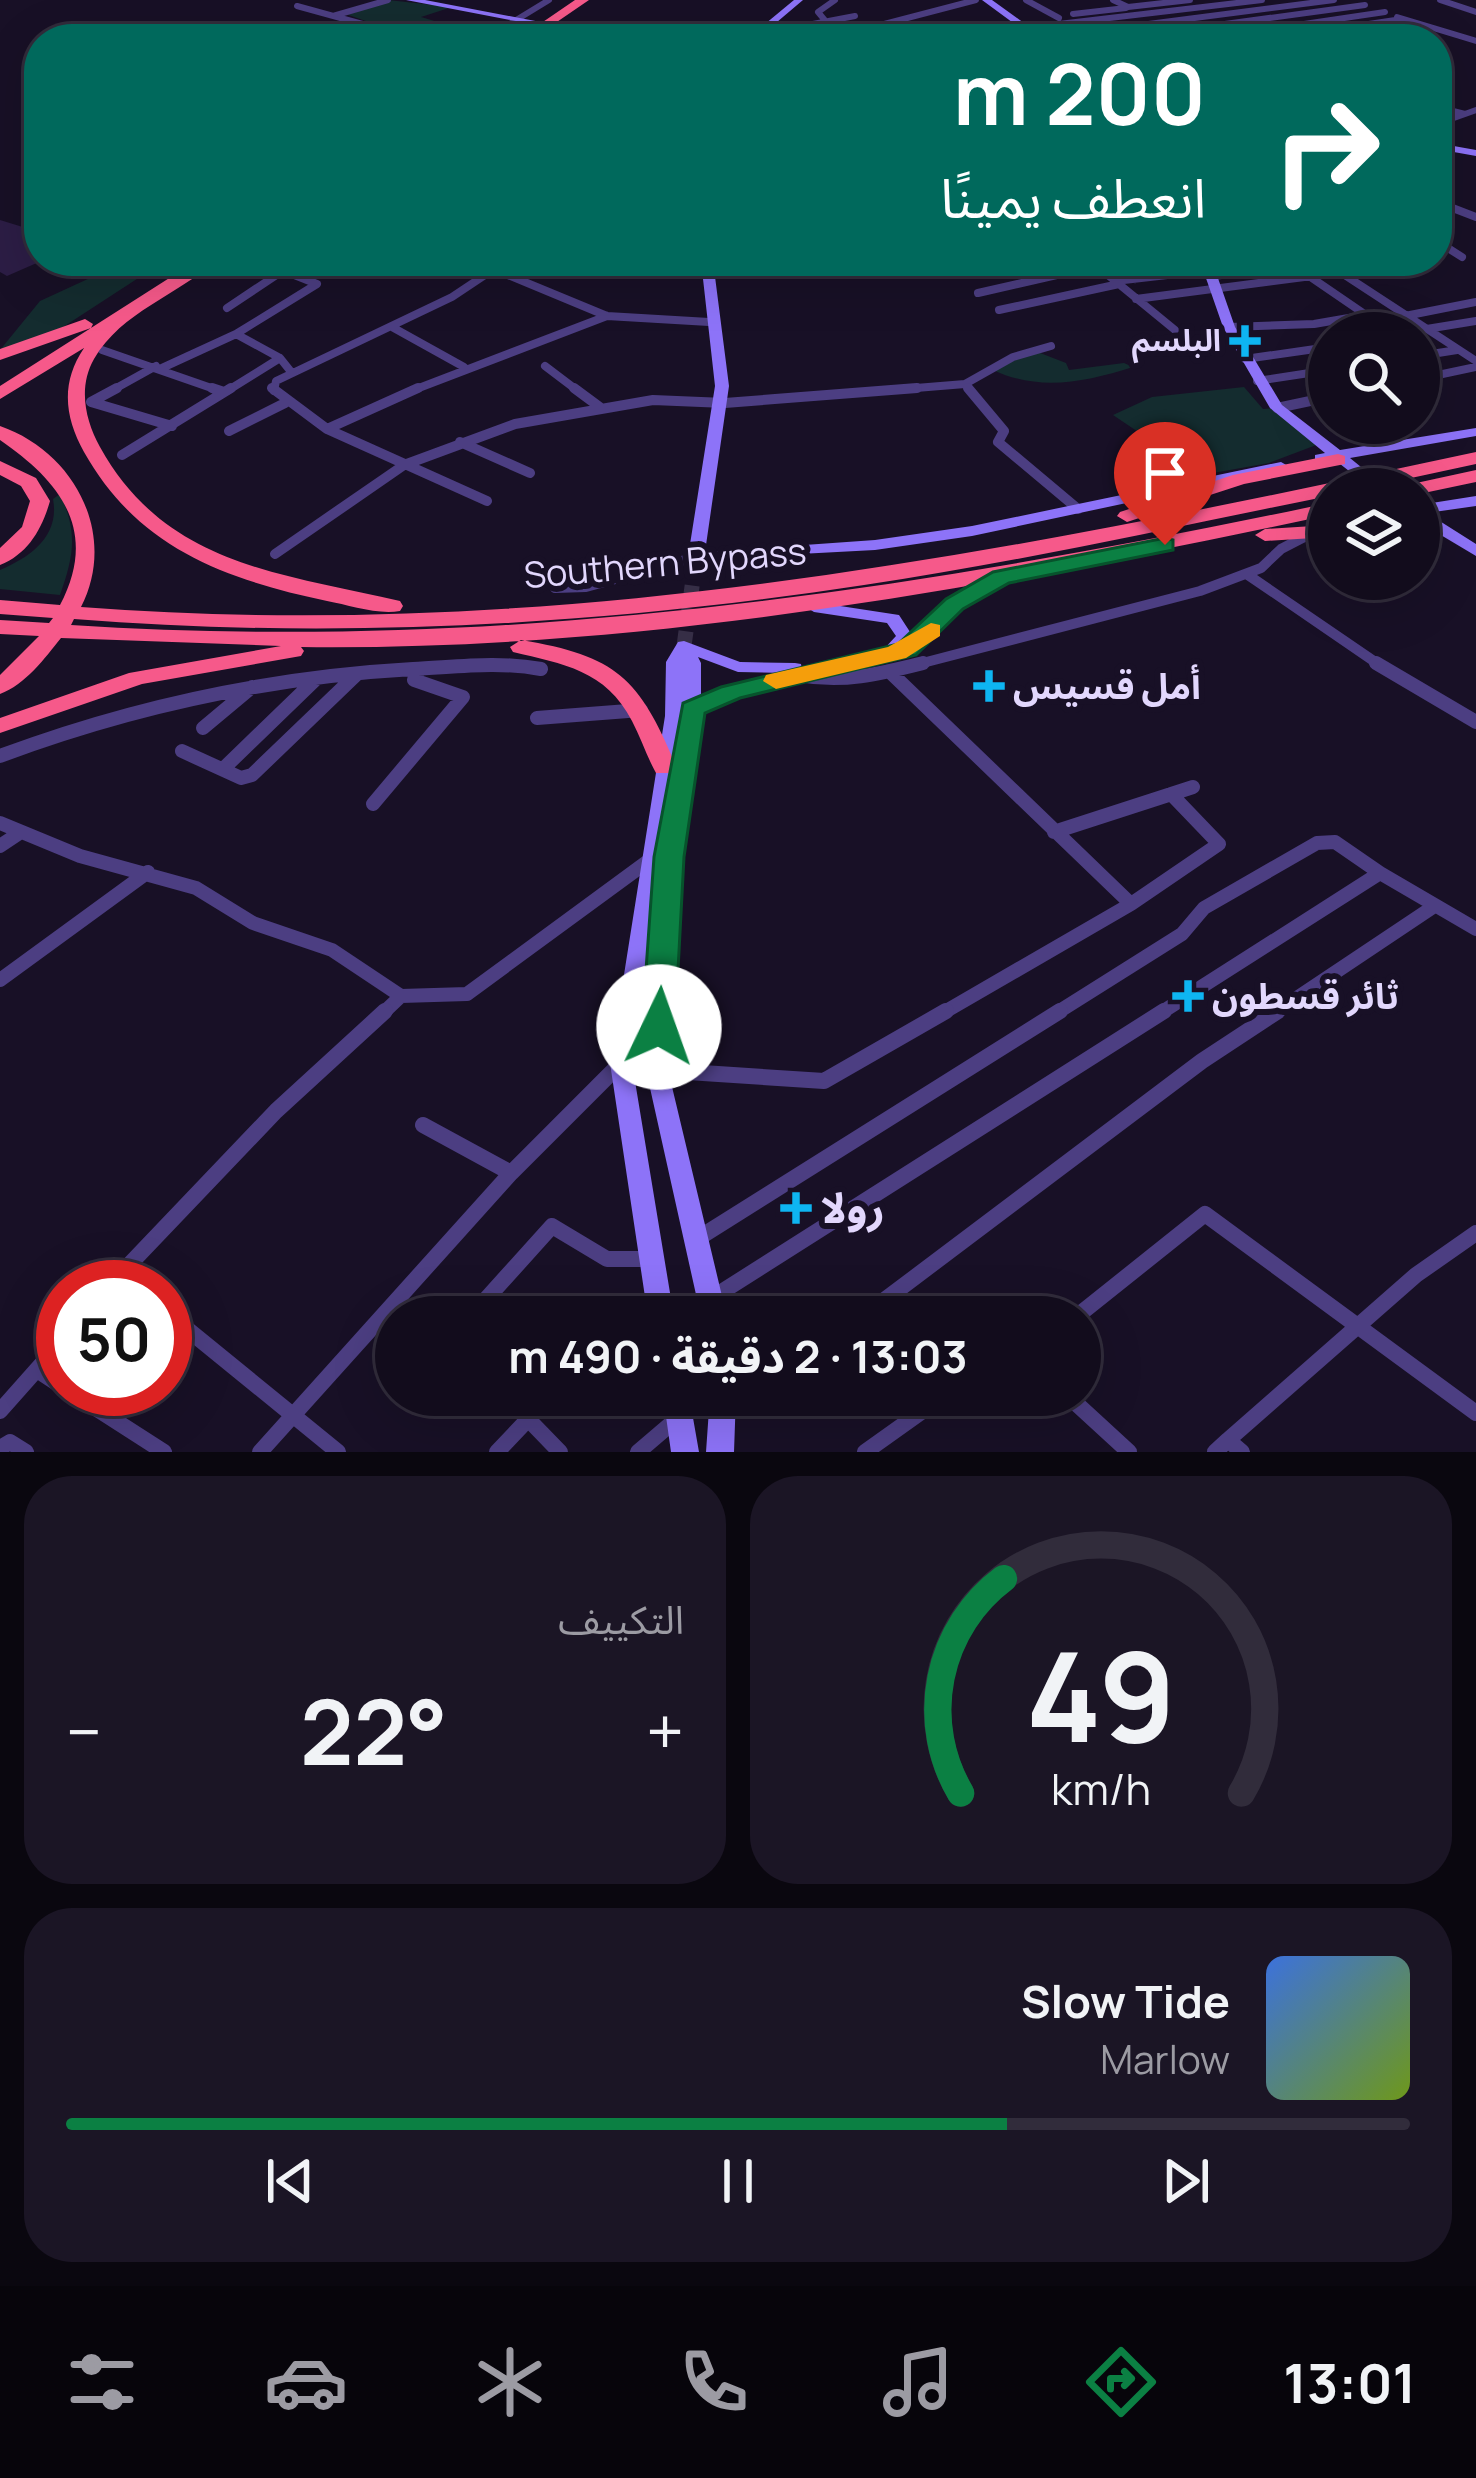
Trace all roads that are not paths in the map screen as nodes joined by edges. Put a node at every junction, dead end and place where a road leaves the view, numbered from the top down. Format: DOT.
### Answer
graph roads {
  1 [pos="388,0"];
  2 [pos="410,0"];
  3 [pos="549,0"];
  4 [pos="583,0"];
  5 [pos="597,0"];
  6 [pos="799,0"];
  7 [pos="836,0"];
  8 [pos="976,0"];
  9 [pos="986,0"];
  10 [pos="1026,0"];
  11 [pos="1113,0"];
  12 [pos="1190,0"];
  13 [pos="1262,0"];
  14 [pos="1334,0"];
  15 [pos="1351,0"];
  16 [pos="1440,0"];
  17 [pos="1365,5"];
  18 [pos="297,6"];
  19 [pos="1128,8"];
  20 [pos="1474,10"];
  21 [pos="1385,12"];
  22 [pos="1073,14"];
  23 [pos="333,16"];
  24 [pos="855,16"];
  25 [pos="1119,17"];
  26 [pos="1059,18"];
  27 [pos="518,19"];
  28 [pos="1402,19"];
  29 [pos="826,23"];
  30 [pos="1373,23"];
  31 [pos="358,24"];
  32 [pos="510,24"];
  33 [pos="548,24"];
  34 [pos="564,24"];
  35 [pos="768,24"];
  36 [pos="820,24"];
  37 [pos="879,24"];
  38 [pos="1019,24"];
  39 [pos="1059,24"];
  40 [pos="1129,24"];
  41 [pos="1148,24"];
  42 [pos="1238,24"];
  43 [pos="1304,24"];
  44 [pos="1366,24"];
  45 [pos="1416,24"];
  46 [pos="1452,37"];
  47 [pos="1459,39"];
  48 [pos="1452,41"];
  49 [pos="1476,41"];
  50 [pos="1452,111"];
  51 [pos="1464,114"];
  52 [pos="1476,114"];
  53 [pos="1452,118"];
  54 [pos="159,276"];
  55 [pos="182,276"];
  56 [pos="275,276"];
  57 [pos="293,276"];
  58 [pos="480,276"];
  59 [pos="510,276"];
  60 [pos="707,276"];
  61 [pos="1043,276"];
  62 [pos="1110,276"];
  63 [pos="1134,276"];
  64 [pos="1195,276"];
  65 [pos="1213,276"];
  66 [pos="1309,276"];
  67 [pos="1345,276"];
  68 [pos="1118,282"];
  69 [pos="978,293"];
  70 [pos="1136,298"];
  71 [pos="1476,302"];
  72 [pos="133,305"];
  73 [pos="227,308"];
  74 [pos="999,310"];
  75 [pos="1399,312"];
  76 [pos="1425,312"];
  77 [pos="608,316"];
  78 [pos="1476,321"];
  79 [pos="709,322"];
  80 [pos="88,323"];
  81 [pos="1440,326"];
  82 [pos="392,327"];
  83 [pos="1228,327"];
  84 [pos="1175,330"];
  85 [pos="236,334"];
  86 [pos="1440,340"];
  87 [pos="1051,346"];
  88 [pos="1308,349"];
  89 [pos="102,350"];
  90 [pos="1458,350"];
  91 [pos="1440,353"];
  92 [pos="0,355"];
  93 [pos="280,358"];
  94 [pos="1245,359"];
  95 [pos="1476,364"];
  96 [pos="545,366"];
  97 [pos="159,367"];
  98 [pos="464,367"];
  99 [pos="292,373"];
  100 [pos="1308,373"];
  101 [pos="1440,373"];
  102 [pos="0,380"];
  103 [pos="1257,380"];
  104 [pos="965,384"];
  105 [pos="224,392"];
  106 [pos="0,394"];
  107 [pos="1308,401"];
  108 [pos="725,403"];
  109 [pos="285,404"];
  110 [pos="601,408"];
  111 [pos="1277,408"];
  112 [pos="172,426"];
  113 [pos="326,429"];
  114 [pos="0,431"];
  115 [pos="229,431"];
  116 [pos="1476,432"];
  117 [pos="459,441"];
  118 [pos="122,454"];
  119 [pos="1336,458"];
  120 [pos="1476,458"];
  121 [pos="407,463"];
  122 [pos="0,467"];
  123 [pos="1357,468"];
  124 [pos="1439,468"];
  125 [pos="530,473"];
  126 [pos="1476,476"];
  127 [pos="1237,477"];
  128 [pos="1440,484"];
  129 [pos="1308,494"];
  130 [pos="487,500"];
  131 [pos="1476,501"];
  132 [pos="1078,509"];
  133 [pos="1440,509"];
  134 [pos="1308,514"];
  135 [pos="1440,527"];
  136 [pos="1308,530"];
  137 [pos="699,536"];
  138 [pos="1308,538"];
  139 [pos="1476,551"];
  140 [pos="275,554"];
  141 [pos="757,554"];
  142 [pos="1124,555"];
  143 [pos="696,557"];
  144 [pos="0,559"];
  145 [pos="946,565"];
  146 [pos="1248,575"];
  147 [pos="1001,577"];
  148 [pos="555,588"];
  149 [pos="814,607"];
  150 [pos="11,612"];
  151 [pos="643,616"];
  152 [pos="453,617"];
  153 [pos="124,620"];
  154 [pos="348,640"];
  155 [pos="466,640"];
  156 [pos="684,646"];
  157 [pos="888,663"];
  158 [pos="426,668"];
  159 [pos="824,668"];
  160 [pos="541,669"];
  161 [pos="358,673"];
  162 [pos="798,675"];
  163 [pos="316,679"];
  164 [pos="253,686"];
  165 [pos="0,687"];
  166 [pos="692,709"];
  167 [pos="642,710"];
  168 [pos="536,718"];
  169 [pos="1476,722"];
  170 [pos="0,726"];
  171 [pos="203,728"];
  172 [pos="182,752"];
  173 [pos="0,756"];
  174 [pos="665,768"];
  175 [pos="223,770"];
  176 [pos="1192,787"];
  177 [pos="1171,794"];
  178 [pos="373,804"];
  179 [pos="0,823"];
  180 [pos="21,832"];
  181 [pos="1054,832"];
  182 [pos="0,846"];
  183 [pos="652,859"];
  184 [pos="148,872"];
  185 [pos="1380,873"];
  186 [pos="1131,904"];
  187 [pos="1433,907"];
  188 [pos="1476,929"];
  189 [pos="0,980"];
  190 [pos="401,997"];
  191 [pos="621,1063"];
  192 [pos="657,1070"];
  193 [pos="668,1120"];
  194 [pos="631,1121"];
  195 [pos="423,1125"];
  196 [pos="511,1173"];
  197 [pos="1476,1233"];
  198 [pos="698,1239"];
  199 [pos="651,1258"];
  200 [pos="133,1260"];
  201 [pos="489,1296"];
  202 [pos="657,1296"];
  203 [pos="710,1296"];
  204 [pos="731,1296"];
  205 [pos="890,1296"];
  206 [pos="1101,1297"];
  207 [pos="1360,1323"];
  208 [pos="192,1333"];
  209 [pos="36,1371"];
  210 [pos="0,1411"];
  211 [pos="1476,1413"];
  212 [pos="108,1416"];
  213 [pos="292,1416"];
  214 [pos="669,1416"];
  215 [pos="680,1416"];
  216 [pos="726,1416"];
  217 [pos="916,1416"];
  218 [pos="1089,1416"];
  219 [pos="527,1418"];
  220 [pos="0,1448"];
  221 [pos="1228,1448"];
  222 [pos="26,1452"];
  223 [pos="164,1452"];
  224 [pos="260,1452"];
  225 [pos="338,1452"];
  226 [pos="497,1452"];
  227 [pos="560,1452"];
  228 [pos="638,1452"];
  229 [pos="685,1452"];
  230 [pos="720,1452"];
  231 [pos="865,1452"];
  232 [pos="1129,1452"];
  1 -- 23 [label="street"];
  2 -- 27 [label="main road"];
  3 -- 27 [label="street"];
  4 -- 33 [label="highway"];
  5 -- 34 [label="highway"];
  6 -- 35 [label="main road"];
  7 -- 29 [label="street"];
  8 -- 37 [label="street"];
  9 -- 38 [label="main road"];
  10 -- 26 [label="street"];
  11 -- 19 [label="street"];
  12 -- 19 [label="street"];
  13 -- 25 [label="street"];
  14 -- 41 [label="street"];
  15 -- 17 [label="street"];
  16 -- 20 [label="street"];
  17 -- 21 [label="street"];
  17 -- 42 [label="street"];
  18 -- 23 [label="street"];
  19 -- 22 [label="street"];
  21 -- 28 [label="street"];
  21 -- 43 [label="street"];
  23 -- 31 [label="street"];
  24 -- 29 [label="street"];
  25 -- 39 [label="street"];
  25 -- 40 [label="street"];
  27 -- 32 [label="street"];
  27 -- 33 [label="main road"];
  28 -- 30 [label="street"];
  28 -- 45 [label="street"];
  29 -- 36 [label="street"];
  30 -- 44 [label="street"];
  46 -- 47 [label="street"];
  47 -- 48 [label="street"];
  47 -- 49 [label="street"];
  50 -- 51 [label="street"];
  51 -- 52 [label="street"];
  51 -- 53 [label="street"];
  54 -- 80 [label="highway"];
  55 -- 72 [label="highway"];
  56 -- 73 [label="street"];
  57 -- 85 [label="street"];
  58 -- 82 [label="street"];
  59 -- 77 [label="street"];
  60 -- 79 [label="main road"];
  61 -- 69 [label="street"];
  62 -- 68 [label="street"];
  63 -- 68 [label="street"];
  64 -- 70 [label="street"];
  65 -- 83 [label="main road"];
  66 -- 83 [label="street"];
  67 -- 75 [label="street"];
  68 -- 70 [label="street"];
  68 -- 74 [label="street"];
  70 -- 84 [label="street"];
  71 -- 76 [label="street"];
  72 -- 106 [label="highway"];
  72 -- 152 [label="highway"];
  77 -- 79 [label="street"];
  77 -- 98 [label="street"];
  78 -- 81 [label="street"];
  79 -- 108 [label="main road"];
  80 -- 92 [label="highway"];
  80 -- 102 [label="highway"];
  82 -- 98 [label="street"];
  82 -- 99 [label="street"];
  83 -- 94 [label="main road"];
  85 -- 93 [label="street"];
  85 -- 97 [label="street"];
  86 -- 90 [label="street"];
  87 -- 104 [label="street"];
  88 -- 94 [label="street"];
  89 -- 97 [label="street"];
  90 -- 91 [label="street"];
  90 -- 95 [label="street"];
  93 -- 99 [label="street"];
  93 -- 105 [label="street"];
  94 -- 103 [label="main road"];
  95 -- 101 [label="street"];
  96 -- 110 [label="street"];
  97 -- 105 [label="street"];
  97 -- 112 [label="street"];
  98 -- 113 [label="street"];
  99 -- 109 [label="street"];
  100 -- 103 [label="street"];
  103 -- 111 [label="main road"];
  104 -- 108 [label="street"];
  104 -- 132 [label="street"];
  105 -- 112 [label="street"];
  107 -- 111 [label="street"];
  108 -- 110 [label="street"];
  108 -- 137 [label="main road"];
  109 -- 113 [label="street"];
  109 -- 115 [label="street"];
  110 -- 117 [label="street"];
  111 -- 119 [label="main road"];
  112 -- 118 [label="street"];
  113 -- 121 [label="street"];
  114 -- 165 [label="highway"];
  116 -- 119 [label="main road"];
  117 -- 121 [label="street"];
  117 -- 125 [label="street"];
  119 -- 123 [label="main road"];
  119 -- 127 [label="highway"];
  120 -- 124 [label="highway, Southern Bypass"];
  121 -- 130 [label="street"];
  121 -- 140 [label="street"];
  122 -- 144 [label="highway"];
  126 -- 128 [label="highway"];
  127 -- 132 [label="main road"];
  127 -- 145 [label="highway"];
  129 -- 145 [label="highway, Southern Bypass"];
  131 -- 133 [label="main road"];
  132 -- 141 [label="main road"];
  134 -- 142 [label="highway, Southern Bypass"];
  135 -- 139 [label="main road"];
  136 -- 142 [label="highway"];
  137 -- 141 [label="main road"];
  137 -- 143 [label="main road"];
  138 -- 146 [label="street, Southern Bypass"];
  141 -- 143 [label="main road"];
  142 -- 147 [label="highway, Southern Bypass"];
  143 -- 148 [label="street"];
  145 -- 151 [label="highway, Southern Bypass"];
  146 -- 157 [label="street, Southern Bypass"];
  146 -- 169 [label="street"];
  147 -- 149 [label="highway, Southern Bypass"];
  147 -- 157 [label="main road, Southern Bypass"];
  149 -- 151 [label="highway, Southern Bypass"];
  149 -- 157 [label="main road, Southern Bypass"];
  150 -- 153 [label="highway, Southern Bypass"];
  150 -- 153 [label="highway"];
  151 -- 152 [label="highway, Southern Bypass"];
  151 -- 155 [label="highway, Southern Bypass"];
  152 -- 153 [label="highway, Southern Bypass"];
  153 -- 154 [label="highway, Southern Bypass"];
  154 -- 155 [label="highway, Southern Bypass"];
  154 -- 170 [label="highway"];
  155 -- 167 [label="highway"];
  156 -- 159 [label="main road"];
  156 -- 166 [label="main road"];
  156 -- 174 [label="main road"];
  157 -- 159 [label="main road"];
  157 -- 162 [label="street, Southern Bypass"];
  157 -- 181 [label="street"];
  158 -- 160 [label="street"];
  158 -- 161 [label="street"];
  158 -- 178 [label="street"];
  159 -- 162 [label="main road"];
  161 -- 163 [label="street"];
  161 -- 175 [label="street"];
  162 -- 166 [label="main road"];
  163 -- 164 [label="street"];
  163 -- 175 [label="street"];
  164 -- 171 [label="street"];
  164 -- 173 [label="street"];
  166 -- 192 [label="main road"];
  167 -- 168 [label="street"];
  167 -- 174 [label="highway"];
  172 -- 175 [label="street"];
  174 -- 183 [label="main road"];
  176 -- 177 [label="street"];
  177 -- 181 [label="street"];
  177 -- 186 [label="street"];
  179 -- 180 [label="street"];
  180 -- 182 [label="street"];
  180 -- 184 [label="street"];
  181 -- 186 [label="street"];
  183 -- 190 [label="street"];
  183 -- 191 [label="main road"];
  184 -- 189 [label="street"];
  184 -- 190 [label="street"];
  185 -- 187 [label="street"];
  185 -- 198 [label="street"];
  185 -- 204 [label="street"];
  186 -- 192 [label="street"];
  187 -- 188 [label="street"];
  187 -- 205 [label="street"];
  190 -- 200 [label="street"];
  191 -- 194 [label="main road"];
  191 -- 196 [label="street"];
  192 -- 193 [label="main road"];
  193 -- 194 [label="main road"];
  193 -- 198 [label="main road"];
  194 -- 199 [label="main road"];
  195 -- 196 [label="street"];
  196 -- 213 [label="street"];
  197 -- 207 [label="street"];
  198 -- 203 [label="main road"];
  199 -- 201 [label="street"];
  199 -- 202 [label="main road"];
  206 -- 207 [label="street"];
  207 -- 211 [label="street"];
  207 -- 221 [label="street"];
  208 -- 213 [label="street"];
  209 -- 210 [label="street"];
  212 -- 223 [label="street"];
  213 -- 224 [label="street"];
  213 -- 225 [label="street"];
  214 -- 228 [label="street"];
  215 -- 229 [label="main road"];
  216 -- 230 [label="main road"];
  217 -- 231 [label="street"];
  218 -- 232 [label="street"];
  219 -- 226 [label="street"];
  219 -- 227 [label="street"];
  220 -- 222 [label="street"];
}
